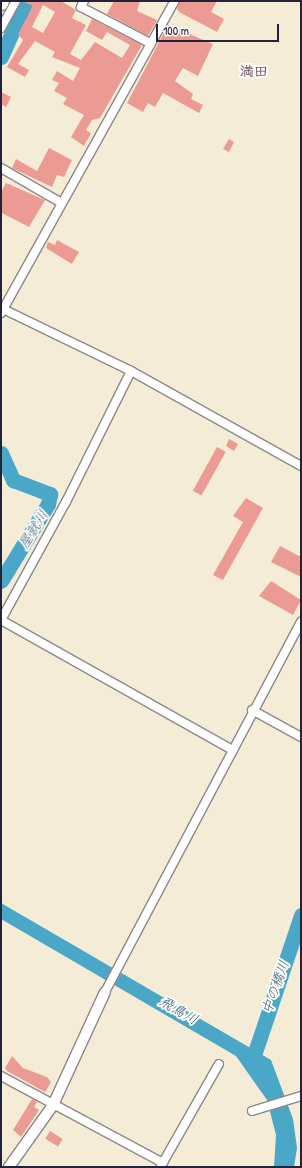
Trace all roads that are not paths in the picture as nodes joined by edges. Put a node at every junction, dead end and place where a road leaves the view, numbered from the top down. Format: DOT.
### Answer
graph roads {
  1 [pos="16,1"];
  2 [pos="84,1"];
  3 [pos="175,1"];
  4 [pos="1,28"];
  5 [pos="150,43"];
  6 [pos="1,168"];
  7 [pos="60,202"];
  8 [pos="2,311"];
  9 [pos="131,371"];
  10 [pos="301,466"];
  11 [pos="301,622"];
  12 [pos="252,710"];
  13 [pos="301,737"];
  14 [pos="233,750"];
  15 [pos="105,992"];
  16 [pos="219,1064"];
  17 [pos="1,1076"];
  18 [pos="298,1096"];
  19 [pos="53,1105"];
  20 [pos="254,1110"];
  21 [pos="162,1165"];
  22 [pos="9,1167"];
  1 -- 4 [label="street"];
  2 -- 5 [label="street"];
  3 -- 5 [label="street"];
  5 -- 7 [label="street"];
  6 -- 7 [label="street"];
  7 -- 8 [label="street"];
  8 -- 9 [label="street"];
  9 -- 10 [label="street"];
  9 -- 14 [label="street"];
  11 -- 12 [label="street"];
  12 -- 13 [label="street"];
  12 -- 14 [label="street"];
  14 -- 15 [label="street"];
  15 -- 19 [label="street"];
  16 -- 21 [label="street"];
  17 -- 19 [label="street"];
  18 -- 20 [label="street"];
  19 -- 21 [label="street"];
  19 -- 22 [label="street"];
}
